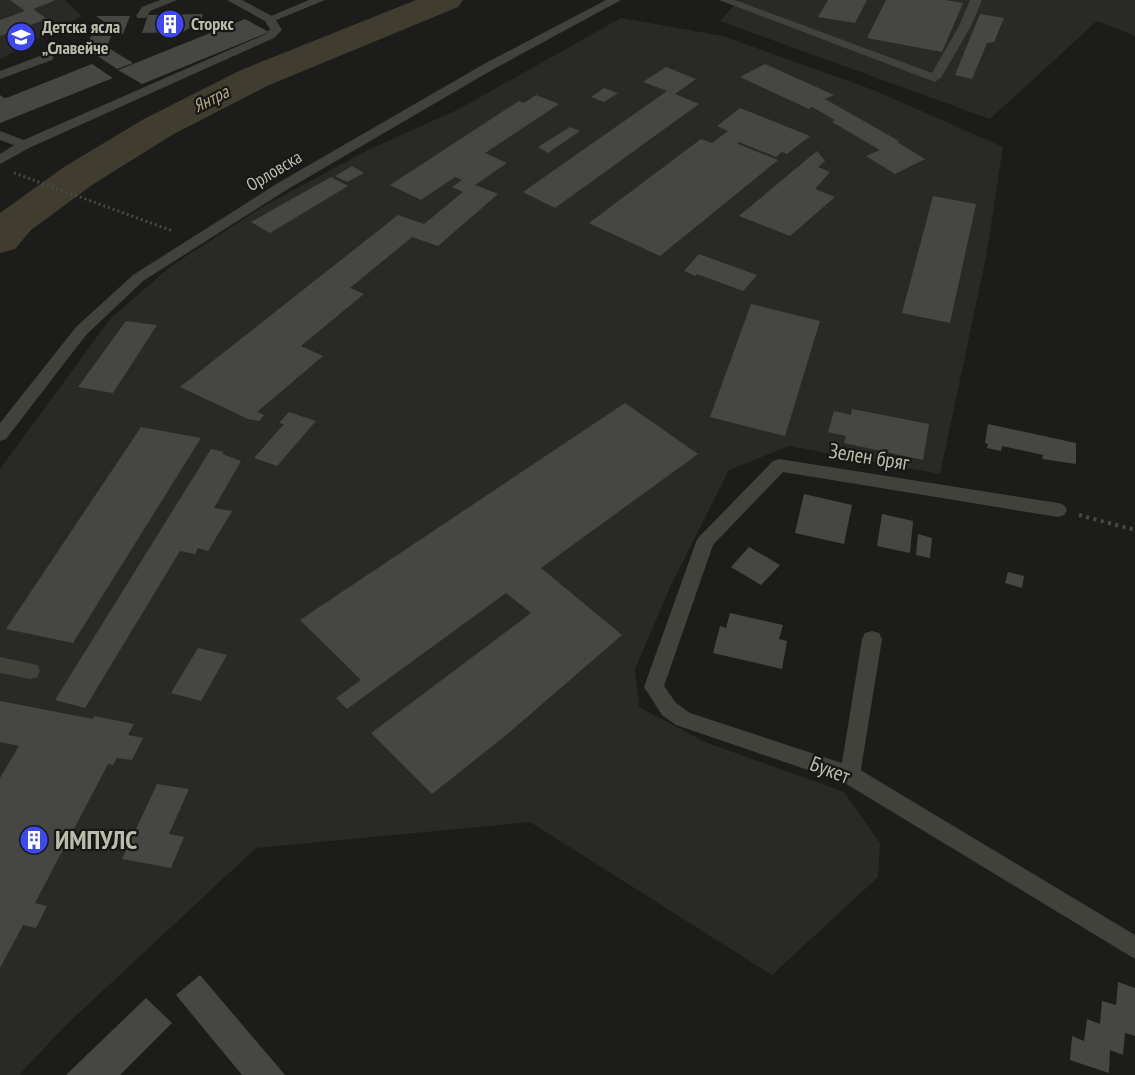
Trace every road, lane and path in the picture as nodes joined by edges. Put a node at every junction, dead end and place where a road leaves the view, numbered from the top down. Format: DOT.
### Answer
graph roads {
  1 [pos="171,0"];
  2 [pos="233,0"];
  3 [pos="319,0"];
  4 [pos="615,0"];
  5 [pos="725,0"];
  6 [pos="976,0"];
  7 [pos="142,16"];
  8 [pos="270,19"];
  9 [pos="48,57"];
  10 [pos="0,75"];
  11 [pos="0,135"];
  12 [pos="24,145"];
  13 [pos="0,160"];
  14 [pos="24,176"];
  15 [pos="196,240"];
  16 [pos="0,435"];
  17 [pos="1058,510"];
  18 [pos="1135,530"];
  19 [pos="705,542"];
  20 [pos="872,639"];
  21 [pos="0,665"];
  22 [pos="30,671"];
  23 [pos="849,775"];
  24 [pos="1135,948"];
  1 -- 7 [label="street"];
  2 -- 8 [label="street"];
  3 -- 8 [label="street"];
  4 -- 15 [label="street, Орловска"];
  5 -- 6 [label="street"];
  8 -- 12 [label="street"];
  9 -- 10 [label="street"];
  11 -- 12 [label="street"];
  12 -- 13 [label="street"];
  14 -- 15 [label="path"];
  15 -- 16 [label="street, Орловска"];
  17 -- 18 [label="path"];
  17 -- 19 [label="street, Зелен бряг"];
  19 -- 23 [label="street, Букет"];
  20 -- 23 [label="street"];
  21 -- 22 [label="street"];
  23 -- 24 [label="street, Букет"];
}
